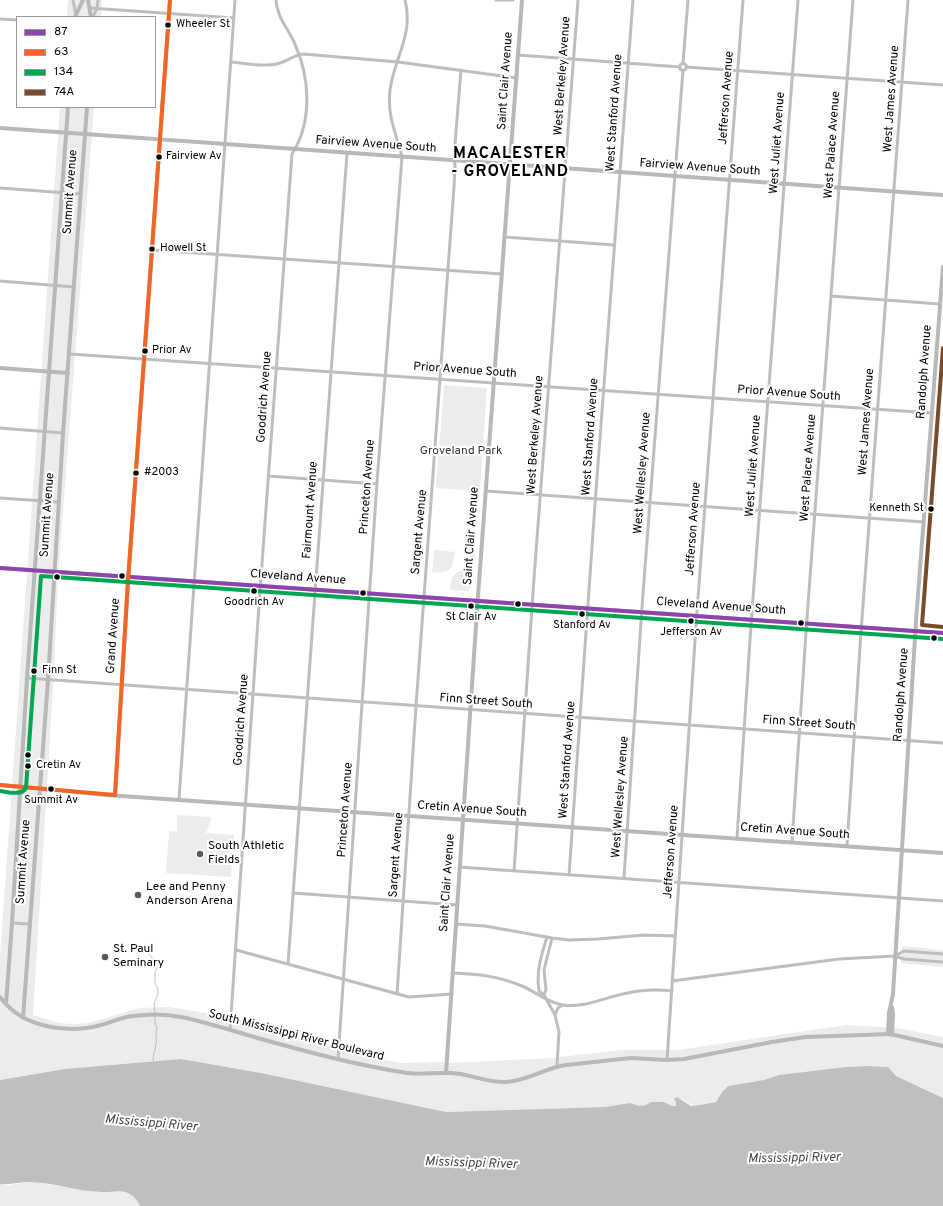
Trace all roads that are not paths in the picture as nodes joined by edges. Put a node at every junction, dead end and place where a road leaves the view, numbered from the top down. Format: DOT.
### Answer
graph roads {
  1 [pos="73,0"];
  2 [pos="83,0"];
  3 [pos="88,0"];
  4 [pos="98,0"];
  5 [pos="170,0"];
  6 [pos="235,0"];
  7 [pos="276,0"];
  8 [pos="405,0"];
  9 [pos="496,0"];
  10 [pos="513,0"];
  11 [pos="522,0"];
  12 [pos="578,0"];
  13 [pos="633,0"];
  14 [pos="688,0"];
  15 [pos="743,0"];
  16 [pos="798,0"];
  17 [pos="853,0"];
  18 [pos="908,0"];
  19 [pos="90,8"];
  20 [pos="97,8"];
  21 [pos="169,13"];
  22 [pos="75,16"];
  23 [pos="92,16"];
  24 [pos="93,16"];
  25 [pos="234,18"];
  26 [pos="0,19"];
  27 [pos="16,20"];
  28 [pos="299,54"];
  29 [pos="518,56"];
  30 [pos="573,59"];
  31 [pos="231,62"];
  32 [pos="398,62"];
  33 [pos="628,63"];
  34 [pos="683,64"];
  35 [pos="680,67"];
  36 [pos="686,67"];
  37 [pos="461,70"];
  38 [pos="683,70"];
  39 [pos="738,71"];
  40 [pos="792,74"];
  41 [pos="517,78"];
  42 [pos="847,78"];
  43 [pos="902,82"];
  44 [pos="943,85"];
  45 [pos="68,108"];
  46 [pos="87,108"];
  47 [pos="0,128"];
  48 [pos="66,133"];
  49 [pos="85,134"];
  50 [pos="160,140"];
  51 [pos="225,144"];
  52 [pos="295,149"];
  53 [pos="346,153"];
  54 [pos="402,157"];
  55 [pos="454,160"];
  56 [pos="510,164"];
  57 [pos="565,168"];
  58 [pos="620,172"];
  59 [pos="674,176"];
  60 [pos="729,180"];
  61 [pos="784,184"];
  62 [pos="0,188"];
  63 [pos="839,188"];
  64 [pos="894,191"];
  65 [pos="62,193"];
  66 [pos="80,194"];
  67 [pos="943,195"];
  68 [pos="505,237"];
  69 [pos="560,241"];
  70 [pos="614,245"];
  71 [pos="152,250"];
  72 [pos="217,255"];
  73 [pos="284,259"];
  74 [pos="338,262"];
  75 [pos="394,266"];
  76 [pos="943,267"];
  77 [pos="447,270"];
  78 [pos="502,274"];
  79 [pos="0,282"];
  80 [pos="56,286"];
  81 [pos="74,287"];
  82 [pos="831,296"];
  83 [pos="886,300"];
  84 [pos="940,304"];
  85 [pos="70,354"];
  86 [pos="144,359"];
  87 [pos="209,364"];
  88 [pos="0,368"];
  89 [pos="276,368"];
  90 [pos="330,371"];
  91 [pos="49,372"];
  92 [pos="68,373"];
  93 [pos="385,375"];
  94 [pos="439,379"];
  95 [pos="494,382"];
  96 [pos="549,386"];
  97 [pos="603,390"];
  98 [pos="658,394"];
  99 [pos="713,398"];
  100 [pos="768,401"];
  101 [pos="823,405"];
  102 [pos="877,409"];
  103 [pos="932,413"];
  104 [pos="0,428"];
  105 [pos="45,432"];
  106 [pos="63,433"];
  107 [pos="268,476"];
  108 [pos="322,480"];
  109 [pos="377,484"];
  110 [pos="486,491"];
  111 [pos="540,495"];
  112 [pos="0,498"];
  113 [pos="595,499"];
  114 [pos="40,502"];
  115 [pos="58,502"];
  116 [pos="650,503"];
  117 [pos="705,507"];
  118 [pos="759,510"];
  119 [pos="815,514"];
  120 [pos="869,518"];
  121 [pos="924,522"];
  122 [pos="0,568"];
  123 [pos="35,570"];
  124 [pos="54,571"];
  125 [pos="128,576"];
  126 [pos="194,581"];
  127 [pos="260,586"];
  128 [pos="314,589"];
  129 [pos="370,593"];
  130 [pos="423,596"];
  131 [pos="478,601"];
  132 [pos="532,604"];
  133 [pos="587,608"];
  134 [pos="642,612"];
  135 [pos="697,616"];
  136 [pos="751,620"];
  137 [pos="806,623"];
  138 [pos="861,627"];
  139 [pos="916,631"];
  140 [pos="943,633"];
  141 [pos="27,678"];
  142 [pos="48,680"];
  143 [pos="121,685"];
  144 [pos="187,690"];
  145 [pos="253,695"];
  146 [pos="307,698"];
  147 [pos="362,702"];
  148 [pos="416,706"];
  149 [pos="470,710"];
  150 [pos="525,713"];
  151 [pos="580,718"];
  152 [pos="634,721"];
  153 [pos="689,725"];
  154 [pos="744,729"];
  155 [pos="799,732"];
  156 [pos="854,736"];
  157 [pos="909,740"];
  158 [pos="943,742"];
  159 [pos="0,785"];
  160 [pos="20,787"];
  161 [pos="39,788"];
  162 [pos="115,795"];
  163 [pos="179,799"];
  164 [pos="245,804"];
  165 [pos="300,808"];
  166 [pos="354,812"];
  167 [pos="409,815"];
  168 [pos="463,820"];
  169 [pos="518,823"];
  170 [pos="572,827"];
  171 [pos="627,831"];
  172 [pos="682,835"];
  173 [pos="737,838"];
  174 [pos="792,842"];
  175 [pos="847,846"];
  176 [pos="902,850"];
  177 [pos="943,853"];
  178 [pos="460,867"];
  179 [pos="514,870"];
  180 [pos="569,874"];
  181 [pos="624,878"];
  182 [pos="679,882"];
  183 [pos="294,893"];
  184 [pos="349,897"];
  185 [pos="899,897"];
  186 [pos="403,901"];
  187 [pos="943,901"];
  188 [pos="457,905"];
  189 [pos="12,923"];
  190 [pos="29,924"];
  191 [pos="456,924"];
  192 [pos="675,936"];
  193 [pos="547,937"];
  194 [pos="552,938"];
  195 [pos="236,950"];
  196 [pos="943,954"];
  197 [pos="895,956"];
  198 [pos="943,962"];
  199 [pos="288,964"];
  200 [pos="453,973"];
  201 [pos="343,980"];
  202 [pos="672,981"];
  203 [pos="672,990"];
  204 [pos="397,994"];
  205 [pos="452,994"];
  206 [pos="544,995"];
  207 [pos="0,997"];
  208 [pos="546,1000"];
  209 [pos="6,1004"];
  210 [pos="563,1005"];
  211 [pos="555,1015"];
  212 [pos="23,1018"];
  213 [pos="230,1030"];
  214 [pos="890,1035"];
  215 [pos="943,1046"];
  216 [pos="338,1059"];
  217 [pos="668,1060"];
  218 [pos="557,1066"];
  219 [pos="446,1073"];
  1 -- 22 [label="street"];
  2 -- 22 [label="street"];
  3 -- 19 [label="street"];
  4 -- 20 [label="street"];
  5 -- 21 [label="street, Grand Avenue"];
  6 -- 25 [label="street"];
  7 -- 28 [label="street, Goodrich Avenue"];
  8 -- 32 [label="street, Princeton Avenue"];
  9 -- 10 [label="street"];
  11 -- 29 [label="street, Saint Clair Avenue"];
  12 -- 30 [label="street, West Berkeley Avenue"];
  13 -- 33 [label="street, West Stanford Avenue"];
  14 -- 34 [label="street"];
  15 -- 39 [label="street, Jefferson Avenue"];
  16 -- 40 [label="street, West Juliet Avenue"];
  17 -- 42 [label="street, West Palace Avenue"];
  18 -- 43 [label="street, West James Avenue"];
  19 -- 20 [label="street"];
  19 -- 23 [label="street"];
  20 -- 21 [label="street"];
  20 -- 24 [label="street"];
  21 -- 25 [label="street"];
  21 -- 50 [label="street, Grand Avenue"];
  25 -- 31 [label="street"];
  26 -- 27 [label="street"];
  28 -- 31 [label="street"];
  28 -- 32 [label="street"];
  28 -- 52 [label="street, Goodrich Avenue"];
  29 -- 30 [label="street"];
  29 -- 41 [label="street, Saint Clair Avenue"];
  30 -- 33 [label="street"];
  30 -- 57 [label="street, West Berkeley Avenue"];
  31 -- 51 [label="street"];
  32 -- 37 [label="street"];
  32 -- 54 [label="street, Princeton Avenue"];
  33 -- 35 [label="street"];
  33 -- 58 [label="street, West Stanford Avenue"];
  34 -- 35 [label="street"];
  34 -- 36 [label="street"];
  35 -- 38 [label="street"];
  36 -- 38 [label="street"];
  36 -- 39 [label="street"];
  37 -- 41 [label="street"];
  37 -- 55 [label="street, Sargent Avenue"];
  38 -- 59 [label="street, West Wellesley Avenue"];
  39 -- 40 [label="street"];
  39 -- 60 [label="street, Jefferson Avenue"];
  40 -- 42 [label="street"];
  40 -- 61 [label="street, West Juliet Avenue"];
  41 -- 56 [label="street, Saint Clair Avenue"];
  42 -- 43 [label="street"];
  42 -- 63 [label="street, West Palace Avenue"];
  43 -- 44 [label="street"];
  43 -- 64 [label="street, West James Avenue"];
  45 -- 48 [label="street, Summit Avenue"];
  46 -- 49 [label="street, Summit Avenue"];
  47 -- 48 [label="street, Fairview Avenue South"];
  48 -- 49 [label="street, Fairview Avenue South"];
  48 -- 65 [label="street, Summit Avenue"];
  49 -- 50 [label="street, Fairview Avenue South"];
  49 -- 66 [label="street, Summit Avenue"];
  50 -- 51 [label="street, Fairview Avenue South"];
  50 -- 71 [label="street, Grand Avenue"];
  51 -- 52 [label="street, Fairview Avenue South"];
  51 -- 72 [label="street"];
  52 -- 53 [label="street, Fairview Avenue South"];
  52 -- 73 [label="street, Goodrich Avenue"];
  53 -- 54 [label="street, Fairview Avenue South"];
  53 -- 74 [label="street, Fairmount Avenue"];
  54 -- 55 [label="street, Fairview Avenue South"];
  54 -- 75 [label="street, Princeton Avenue"];
  55 -- 56 [label="street, Fairview Avenue South"];
  55 -- 77 [label="street, Sargent Avenue"];
  56 -- 57 [label="street, Fairview Avenue South"];
  56 -- 68 [label="street, Saint Clair Avenue"];
  57 -- 58 [label="street, Fairview Avenue South"];
  57 -- 69 [label="street, West Berkeley Avenue"];
  58 -- 59 [label="street, Fairview Avenue South"];
  58 -- 70 [label="street, West Stanford Avenue"];
  59 -- 60 [label="street, Fairview Avenue South"];
  59 -- 98 [label="street, West Wellesley Avenue"];
  60 -- 61 [label="street, Fairview Avenue South"];
  60 -- 99 [label="street, Jefferson Avenue"];
  61 -- 63 [label="street, Fairview Avenue South"];
  61 -- 100 [label="street, West Juliet Avenue"];
  62 -- 65 [label="street"];
  63 -- 64 [label="street, Fairview Avenue South"];
  63 -- 82 [label="street, West Palace Avenue"];
  64 -- 67 [label="street, Fairview Avenue South"];
  64 -- 83 [label="street, West James Avenue"];
  65 -- 66 [label="street"];
  65 -- 80 [label="street, Summit Avenue"];
  66 -- 81 [label="street, Summit Avenue"];
  68 -- 69 [label="street"];
  68 -- 78 [label="street, Saint Clair Avenue"];
  69 -- 70 [label="street"];
  69 -- 96 [label="street, West Berkeley Avenue"];
  70 -- 97 [label="street, West Stanford Avenue"];
  71 -- 72 [label="street"];
  71 -- 86 [label="street, Grand Avenue"];
  72 -- 73 [label="street"];
  72 -- 87 [label="street"];
  73 -- 74 [label="street"];
  73 -- 89 [label="street, Goodrich Avenue"];
  74 -- 75 [label="street"];
  74 -- 90 [label="street, Fairmount Avenue"];
  75 -- 77 [label="street"];
  75 -- 93 [label="street, Princeton Avenue"];
  76 -- 84 [label="street, Randolph Avenue"];
  77 -- 78 [label="street"];
  77 -- 94 [label="street, Sargent Avenue"];
  78 -- 95 [label="street, Saint Clair Avenue"];
  79 -- 80 [label="street"];
  80 -- 81 [label="street"];
  80 -- 91 [label="street, Summit Avenue"];
  81 -- 85 [label="street, Summit Avenue"];
  82 -- 83 [label="street"];
  82 -- 101 [label="street, West Palace Avenue"];
  83 -- 84 [label="street"];
  83 -- 102 [label="street, West James Avenue"];
  84 -- 103 [label="street, Randolph Avenue"];
  85 -- 86 [label="street, Prior Avenue South"];
  85 -- 92 [label="street, Summit Avenue"];
  86 -- 87 [label="street, Prior Avenue South"];
  86 -- 125 [label="street, Grand Avenue"];
  87 -- 89 [label="street, Prior Avenue South"];
  87 -- 126 [label="street"];
  88 -- 91 [label="street"];
  89 -- 90 [label="street, Prior Avenue South"];
  89 -- 107 [label="street, Goodrich Avenue"];
  90 -- 93 [label="street, Prior Avenue South"];
  90 -- 108 [label="street, Fairmount Avenue"];
  91 -- 92 [label="street"];
  91 -- 105 [label="street, Summit Avenue"];
  92 -- 106 [label="street, Summit Avenue"];
  93 -- 94 [label="street, Prior Avenue South"];
  93 -- 109 [label="street, Princeton Avenue"];
  94 -- 95 [label="street, Prior Avenue South"];
  94 -- 130 [label="street, Sargent Avenue"];
  95 -- 96 [label="street, Prior Avenue South"];
  95 -- 110 [label="street, Saint Clair Avenue"];
  96 -- 97 [label="street, Prior Avenue South"];
  96 -- 111 [label="street, West Berkeley Avenue"];
  97 -- 98 [label="street, Prior Avenue South"];
  97 -- 113 [label="street, West Stanford Avenue"];
  98 -- 99 [label="street, Prior Avenue South"];
  98 -- 116 [label="street, West Wellesley Avenue"];
  99 -- 100 [label="street, Prior Avenue South"];
  99 -- 117 [label="street, Jefferson Avenue"];
  100 -- 101 [label="street, Prior Avenue South"];
  100 -- 118 [label="street, West Juliet Avenue"];
  101 -- 102 [label="street, Prior Avenue South"];
  101 -- 119 [label="street, West Palace Avenue"];
  102 -- 103 [label="street, Prior Avenue South"];
  102 -- 120 [label="street, West James Avenue"];
  103 -- 121 [label="street, Randolph Avenue"];
  104 -- 105 [label="street"];
  105 -- 106 [label="street"];
  105 -- 114 [label="street, Summit Avenue"];
  106 -- 115 [label="street, Summit Avenue"];
  107 -- 108 [label="street"];
  107 -- 127 [label="street, Goodrich Avenue"];
  108 -- 109 [label="street"];
  108 -- 128 [label="street, Fairmount Avenue"];
  109 -- 129 [label="street, Princeton Avenue"];
  110 -- 111 [label="street"];
  110 -- 131 [label="street, Saint Clair Avenue"];
  111 -- 113 [label="street"];
  111 -- 132 [label="street, West Berkeley Avenue"];
  112 -- 114 [label="street"];
  113 -- 116 [label="street"];
  113 -- 133 [label="street, West Stanford Avenue"];
  114 -- 115 [label="street"];
  114 -- 123 [label="street, Summit Avenue"];
  115 -- 124 [label="street, Summit Avenue"];
  116 -- 117 [label="street"];
  116 -- 134 [label="street, West Wellesley Avenue"];
  117 -- 118 [label="street"];
  117 -- 135 [label="street, Jefferson Avenue"];
  118 -- 119 [label="street"];
  118 -- 136 [label="street, West Juliet Avenue"];
  119 -- 120 [label="street"];
  119 -- 137 [label="street, West Palace Avenue"];
  120 -- 121 [label="street"];
  120 -- 138 [label="street, West James Avenue"];
  121 -- 139 [label="street, Randolph Avenue"];
  122 -- 123 [label="street, Cleveland Avenue"];
  123 -- 124 [label="street, Cleveland Avenue"];
  123 -- 141 [label="street, Summit Avenue"];
  124 -- 125 [label="street, Cleveland Avenue"];
  124 -- 142 [label="street, Summit Avenue"];
  125 -- 126 [label="street, Cleveland Avenue"];
  125 -- 143 [label="street, Grand Avenue"];
  126 -- 127 [label="street, Cleveland Avenue"];
  126 -- 144 [label="street"];
  127 -- 128 [label="street, Cleveland Avenue"];
  127 -- 145 [label="street, Goodrich Avenue"];
  128 -- 129 [label="street, Cleveland Avenue"];
  128 -- 146 [label="street, Fairmount Avenue"];
  129 -- 130 [label="street, Cleveland Avenue"];
  129 -- 147 [label="street, Princeton Avenue"];
  130 -- 131 [label="street, Cleveland Avenue"];
  130 -- 148 [label="street, Sargent Avenue"];
  131 -- 132 [label="street, Cleveland Avenue"];
  131 -- 149 [label="street, Saint Clair Avenue"];
  132 -- 133 [label="street, Cleveland Avenue"];
  132 -- 150 [label="street, West Berkeley Avenue"];
  133 -- 134 [label="street, Cleveland Avenue"];
  133 -- 151 [label="street, West Stanford Avenue"];
  134 -- 135 [label="street, Cleveland Avenue South"];
  134 -- 152 [label="street, West Wellesley Avenue"];
  135 -- 136 [label="street, Cleveland Avenue South"];
  135 -- 153 [label="street, Jefferson Avenue"];
  136 -- 137 [label="street, Cleveland Avenue South"];
  136 -- 154 [label="street, West Juliet Avenue"];
  137 -- 138 [label="street, Cleveland Avenue South"];
  137 -- 155 [label="street, West Palace Avenue"];
  138 -- 139 [label="street, Cleveland Avenue South"];
  138 -- 156 [label="street, West James Avenue"];
  139 -- 140 [label="street, Cleveland Avenue South"];
  139 -- 157 [label="street, Randolph Avenue"];
  141 -- 142 [label="street, Finn Street South"];
  141 -- 160 [label="street, Summit Avenue"];
  142 -- 143 [label="street, Finn Street South"];
  142 -- 161 [label="street, Summit Avenue"];
  143 -- 144 [label="street, Finn Street South"];
  143 -- 162 [label="street, Grand Avenue"];
  144 -- 145 [label="street, Finn Street South"];
  144 -- 163 [label="street"];
  145 -- 146 [label="street, Finn Street South"];
  145 -- 164 [label="street, Goodrich Avenue"];
  146 -- 147 [label="street, Finn Street South"];
  146 -- 165 [label="street, Fairmount Avenue"];
  147 -- 148 [label="street, Finn Street South"];
  147 -- 166 [label="street, Princeton Avenue"];
  148 -- 149 [label="street, Finn Street South"];
  148 -- 167 [label="street, Sargent Avenue"];
  149 -- 150 [label="street, Finn Street South"];
  149 -- 168 [label="street, Saint Clair Avenue"];
  150 -- 151 [label="street, Finn Street South"];
  150 -- 169 [label="street, West Berkeley Avenue"];
  151 -- 152 [label="street, Finn Street South"];
  151 -- 170 [label="street, West Stanford Avenue"];
  152 -- 153 [label="street, Finn Street South"];
  152 -- 171 [label="street, West Wellesley Avenue"];
  153 -- 154 [label="street, Finn Street South"];
  153 -- 172 [label="street, Jefferson Avenue"];
  154 -- 155 [label="street, Finn Street South"];
  154 -- 173 [label="street, West Juliet Avenue"];
  155 -- 156 [label="street, Finn Street South"];
  155 -- 174 [label="street, West Palace Avenue"];
  156 -- 157 [label="street, Finn Street South"];
  156 -- 175 [label="street, West James Avenue"];
  157 -- 158 [label="street, Finn Street South"];
  157 -- 176 [label="street, Randolph Avenue"];
  159 -- 160 [label="street, Cretin Avenue South"];
  160 -- 161 [label="street, Cretin Avenue South"];
  160 -- 189 [label="street, Summit Avenue"];
  161 -- 162 [label="street, Cretin Avenue South"];
  161 -- 190 [label="street, Summit Avenue"];
  162 -- 163 [label="street, Cretin Avenue South"];
  163 -- 164 [label="street, Cretin Avenue South"];
  164 -- 165 [label="street, Cretin Avenue South"];
  164 -- 195 [label="street, Goodrich Avenue"];
  165 -- 166 [label="street, Cretin Avenue South"];
  165 -- 183 [label="street, Fairmount Avenue"];
  166 -- 167 [label="street, Cretin Avenue South"];
  166 -- 184 [label="street, Princeton Avenue"];
  167 -- 168 [label="street, Cretin Avenue South"];
  167 -- 186 [label="street, Sargent Avenue"];
  168 -- 169 [label="street, Cretin Avenue South"];
  168 -- 178 [label="street, Saint Clair Avenue"];
  169 -- 170 [label="street, Cretin Avenue South"];
  169 -- 179 [label="street, West Berkeley Avenue"];
  170 -- 171 [label="street, Cretin Avenue South"];
  170 -- 180 [label="street, West Stanford Avenue"];
  171 -- 172 [label="street, Cretin Avenue South"];
  171 -- 181 [label="street, West Wellesley Avenue"];
  172 -- 173 [label="street, Cretin Avenue South"];
  172 -- 182 [label="street, Jefferson Avenue"];
  173 -- 174 [label="street, Cretin Avenue South"];
  174 -- 175 [label="street, Cretin Avenue South"];
  175 -- 176 [label="street, Cretin Avenue South"];
  176 -- 177 [label="street, Cretin Avenue South"];
  176 -- 185 [label="street, Randolph Avenue"];
  178 -- 179 [label="street"];
  178 -- 188 [label="street, Saint Clair Avenue"];
  179 -- 180 [label="street"];
  180 -- 181 [label="street"];
  181 -- 182 [label="street"];
  182 -- 185 [label="street"];
  182 -- 192 [label="street, Jefferson Avenue"];
  183 -- 184 [label="street"];
  183 -- 199 [label="street, Fairmount Avenue"];
  184 -- 186 [label="street"];
  184 -- 201 [label="street, Princeton Avenue"];
  185 -- 187 [label="street"];
  185 -- 197 [label="street, Randolph Avenue"];
  186 -- 188 [label="street"];
  186 -- 204 [label="street, Sargent Avenue"];
  188 -- 191 [label="street, Saint Clair Avenue"];
  189 -- 190 [label="street"];
  189 -- 209 [label="street, Summit Avenue"];
  190 -- 212 [label="street, Summit Avenue"];
  191 -- 193 [label="street"];
  191 -- 200 [label="street, Saint Clair Avenue"];
  192 -- 194 [label="street"];
  192 -- 202 [label="street, Jefferson Avenue"];
  193 -- 194 [label="street"];
  193 -- 206 [label="street"];
  194 -- 206 [label="street"];
  195 -- 199 [label="street"];
  195 -- 213 [label="street, Goodrich Avenue"];
  196 -- 197 [label="street"];
  197 -- 198 [label="street"];
  197 -- 202 [label="street"];
  197 -- 214 [label="street, Randolph Avenue"];
  199 -- 201 [label="street"];
  200 -- 205 [label="street, Saint Clair Avenue"];
  200 -- 208 [label="street"];
  201 -- 204 [label="street"];
  201 -- 216 [label="street, Princeton Avenue"];
  202 -- 203 [label="street, Jefferson Avenue"];
  203 -- 210 [label="street"];
  203 -- 217 [label="street, Jefferson Avenue"];
  204 -- 205 [label="street"];
  205 -- 219 [label="street, Saint Clair Avenue"];
  206 -- 208 [label="street"];
  207 -- 209 [label="street, South Mississippi River Boulevard"];
  208 -- 210 [label="street"];
  208 -- 211 [label="street"];
  209 -- 212 [label="street, South Mississippi River Boulevard"];
  210 -- 211 [label="street"];
  211 -- 218 [label="street"];
  212 -- 213 [label="street, South Mississippi River Boulevard"];
  213 -- 216 [label="street, South Mississippi River Boulevard"];
  214 -- 215 [label="street, South Mississippi River Boulevard"];
  214 -- 217 [label="street, South Mississippi River Boulevard"];
  216 -- 219 [label="street, South Mississippi River Boulevard"];
  217 -- 218 [label="street, South Mississippi River Boulevard"];
  218 -- 219 [label="street, South Mississippi River Boulevard"];
}
